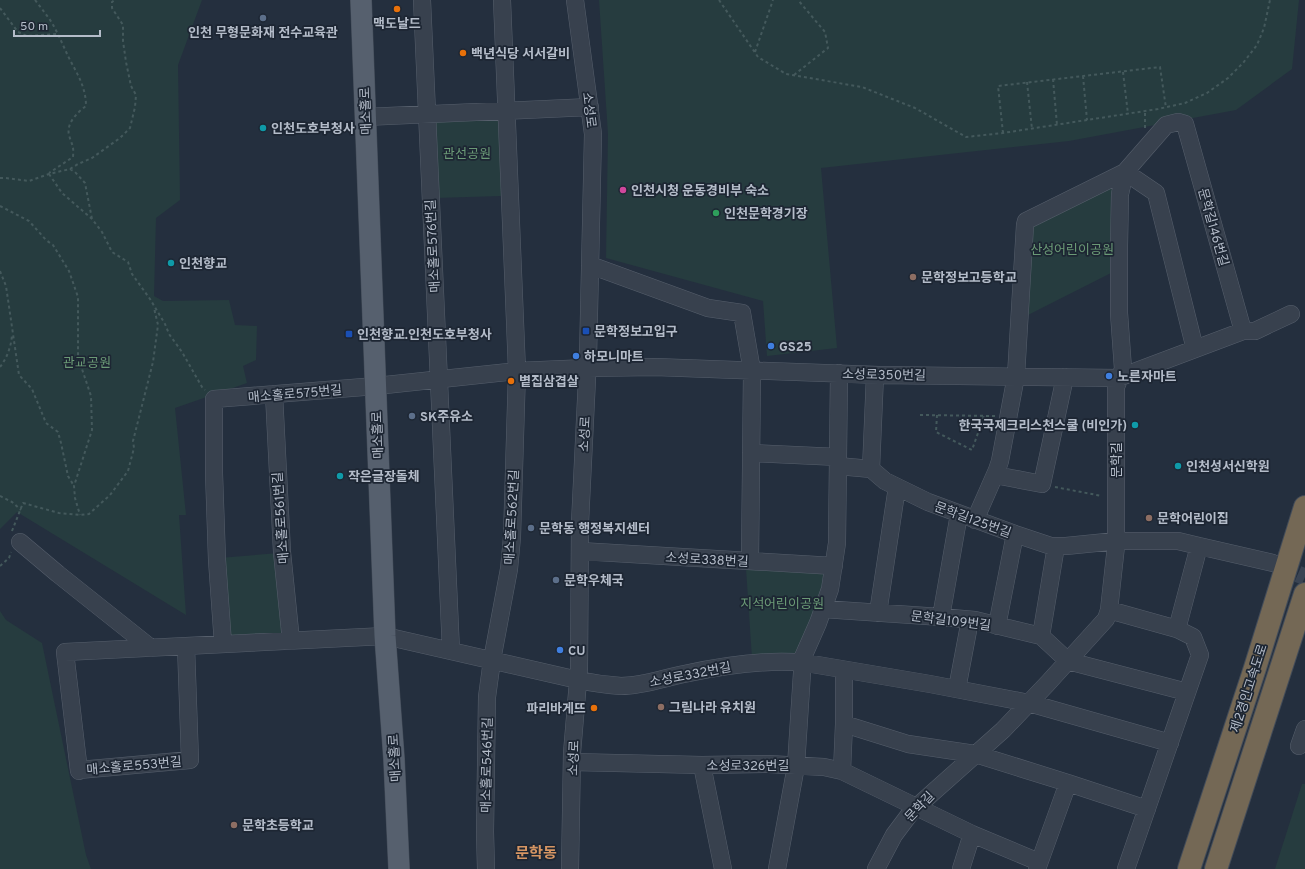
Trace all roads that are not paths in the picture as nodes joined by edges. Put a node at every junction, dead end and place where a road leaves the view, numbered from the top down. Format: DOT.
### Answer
graph roads {
  1 [pos="361,0"];
  2 [pos="422,0"];
  3 [pos="502,0"];
  4 [pos="575,0"];
  5 [pos="590,107"];
  6 [pos="506,110"];
  7 [pos="427,114"];
  8 [pos="365,117"];
  9 [pos="1185,124"];
  10 [pos="1125,172"];
  11 [pos="590,265"];
  12 [pos="1291,314"];
  13 [pos="1243,331"];
  14 [pos="1195,349"];
  15 [pos="587,368"];
  16 [pos="752,371"];
  17 [pos="517,372"];
  18 [pos="839,373"];
  19 [pos="875,375"];
  20 [pos="1016,376"];
  21 [pos="1065,377"];
  22 [pos="1118,378"];
  23 [pos="438,379"];
  24 [pos="376,386"];
  25 [pos="274,394"];
  26 [pos="751,453"];
  27 [pos="838,462"];
  28 [pos="871,469"];
  29 [pos="995,475"];
  30 [pos="897,487"];
  31 [pos="1305,508"];
  32 [pos="967,517"];
  33 [pos="1015,534"];
  34 [pos="1116,541"];
  35 [pos="20,542"];
  36 [pos="1056,546"];
  37 [pos="1199,546"];
  38 [pos="580,551"];
  39 [pos="750,561"];
  40 [pos="1273,563"];
  41 [pos="834,566"];
  42 [pos="1305,594"];
  43 [pos="823,609"];
  44 [pos="1109,610"];
  45 [pos="878,613"];
  46 [pos="940,617"];
  47 [pos="970,620"];
  48 [pos="997,626"];
  49 [pos="1176,629"];
  50 [pos="385,636"];
  51 [pos="1041,636"];
  52 [pos="292,641"];
  53 [pos="223,644"];
  54 [pos="186,646"];
  55 [pos="151,648"];
  56 [pos="451,651"];
  57 [pos="492,660"];
  58 [pos="1068,661"];
  59 [pos="802,663"];
  60 [pos="844,670"];
  61 [pos="578,680"];
  62 [pos="957,689"];
  63 [pos="1187,692"];
  64 [pos="1029,703"];
  65 [pos="844,724"];
  66 [pos="1305,729"];
  67 [pos="1170,743"];
  68 [pos="1299,746"];
  69 [pos="976,754"];
  70 [pos="572,762"];
  71 [pos="702,765"];
  72 [pos="796,766"];
  73 [pos="842,771"];
  74 [pos="1068,783"];
  75 [pos="916,807"];
  76 [pos="1147,809"];
  77 [pos="972,834"];
  78 [pos="1038,866"];
  79 [pos="399,869"];
  80 [pos="486,869"];
  81 [pos="570,869"];
  82 [pos="723,869"];
  83 [pos="777,869"];
  84 [pos="876,869"];
  85 [pos="961,869"];
  86 [pos="1126,869"];
  87 [pos="1188,869"];
  88 [pos="1216,869"];
  1 -- 8 [label="main road, 매소홀로"];
  2 -- 7 [label="street, 매소홀로576번길"];
  3 -- 6 [label="street"];
  4 -- 5 [label="street, 소성로"];
  5 -- 6 [label="street"];
  5 -- 11 [label="street, 소성로"];
  6 -- 7 [label="street"];
  6 -- 17 [label="street"];
  7 -- 8 [label="street"];
  7 -- 23 [label="street, 매소홀로576번길"];
  8 -- 24 [label="main road, 매소홀로"];
  9 -- 10 [label="street, 문학길"];
  9 -- 13 [label="street, 문학길146번길"];
  10 -- 14 [label="street"];
  10 -- 20 [label="street"];
  10 -- 22 [label="street, 문학길"];
  11 -- 15 [label="street, 소성로"];
  11 -- 16 [label="street"];
  12 -- 13 [label="street"];
  13 -- 14 [label="street"];
  14 -- 22 [label="street"];
  15 -- 16 [label="street, 소성로350번길"];
  15 -- 17 [label="street"];
  15 -- 38 [label="street, 소성로"];
  16 -- 18 [label="street, 소성로350번길"];
  16 -- 26 [label="street"];
  17 -- 23 [label="street"];
  17 -- 57 [label="street, 매소홀로562번길"];
  18 -- 19 [label="street, 소성로350번길"];
  18 -- 27 [label="street"];
  19 -- 20 [label="street, 소성로350번길"];
  19 -- 28 [label="street"];
  20 -- 21 [label="street, 소성로350번길"];
  20 -- 29 [label="street"];
  21 -- 22 [label="street, 소성로350번길"];
  21 -- 29 [label="street"];
  22 -- 34 [label="street, 문학길"];
  23 -- 24 [label="street"];
  23 -- 56 [label="street"];
  24 -- 25 [label="street, 매소홀로575번길"];
  24 -- 50 [label="main road, 매소홀로"];
  25 -- 52 [label="street, 매소홀로561번길"];
  25 -- 53 [label="street, 매소홀로575번길"];
  26 -- 27 [label="street"];
  26 -- 39 [label="street"];
  27 -- 28 [label="street"];
  27 -- 41 [label="street"];
  28 -- 30 [label="street, 문학길125번길"];
  29 -- 32 [label="street"];
  30 -- 32 [label="street, 문학길125번길"];
  30 -- 45 [label="street"];
  31 -- 87 [label="highway, 제2경인고속도로"];
  32 -- 33 [label="street, 문학길125번길"];
  32 -- 46 [label="street"];
  33 -- 36 [label="street, 문학길125번길"];
  33 -- 48 [label="street"];
  34 -- 36 [label="street, 문학길125번길"];
  34 -- 37 [label="street, 문학길125번길"];
  34 -- 44 [label="street, 문학길"];
  35 -- 55 [label="street"];
  36 -- 51 [label="street"];
  37 -- 40 [label="street, 문학길125번길"];
  37 -- 49 [label="street"];
  38 -- 39 [label="street, 소성로338번길"];
  38 -- 61 [label="street, 소성로"];
  39 -- 41 [label="street, 소성로338번길"];
  41 -- 43 [label="street"];
  42 -- 88 [label="highway, 제2경인고속도로"];
  43 -- 45 [label="street, 문학길109번길"];
  43 -- 59 [label="street"];
  44 -- 49 [label="street"];
  44 -- 58 [label="street, 문학길"];
  45 -- 46 [label="street, 문학길109번길"];
  46 -- 47 [label="street, 문학길109번길"];
  47 -- 48 [label="street, 문학길109번길"];
  47 -- 62 [label="street"];
  48 -- 51 [label="street, 문학길109번길"];
  49 -- 63 [label="street"];
  50 -- 52 [label="street"];
  50 -- 56 [label="street"];
  50 -- 79 [label="main road, 매소홀로"];
  51 -- 58 [label="street, 문학길109번길"];
  52 -- 53 [label="street"];
  53 -- 54 [label="street"];
  54 -- 55 [label="street"];
  54 -- 55 [label="street, 매소홀로553번길"];
  56 -- 57 [label="street"];
  57 -- 61 [label="street"];
  57 -- 80 [label="street, 매소홀로546번길"];
  58 -- 63 [label="street"];
  58 -- 64 [label="street, 문학길"];
  59 -- 60 [label="street, 소성로332번길"];
  59 -- 61 [label="street, 소성로332번길"];
  59 -- 72 [label="street"];
  60 -- 62 [label="street, 소성로332번길"];
  60 -- 65 [label="street"];
  61 -- 70 [label="street, 소성로"];
  62 -- 64 [label="street, 소성로332번길"];
  63 -- 67 [label="street"];
  64 -- 67 [label="street, 소성로332번길"];
  64 -- 69 [label="street, 문학길"];
  65 -- 69 [label="street"];
  65 -- 73 [label="street"];
  66 -- 68 [label="street"];
  67 -- 76 [label="street"];
  69 -- 74 [label="street"];
  69 -- 75 [label="street, 문학길"];
  70 -- 71 [label="street, 소성로326번길"];
  70 -- 81 [label="street, 소성로"];
  71 -- 72 [label="street, 소성로326번길"];
  71 -- 82 [label="street"];
  72 -- 73 [label="street, 소성로326번길"];
  72 -- 83 [label="street"];
  73 -- 75 [label="street, 소성로326번길"];
  74 -- 76 [label="street"];
  74 -- 78 [label="street"];
  75 -- 77 [label="street, 소성로326번길"];
  75 -- 84 [label="street, 문학길"];
  76 -- 86 [label="street"];
  77 -- 78 [label="street, 소성로326번길"];
  77 -- 85 [label="street"];
}
